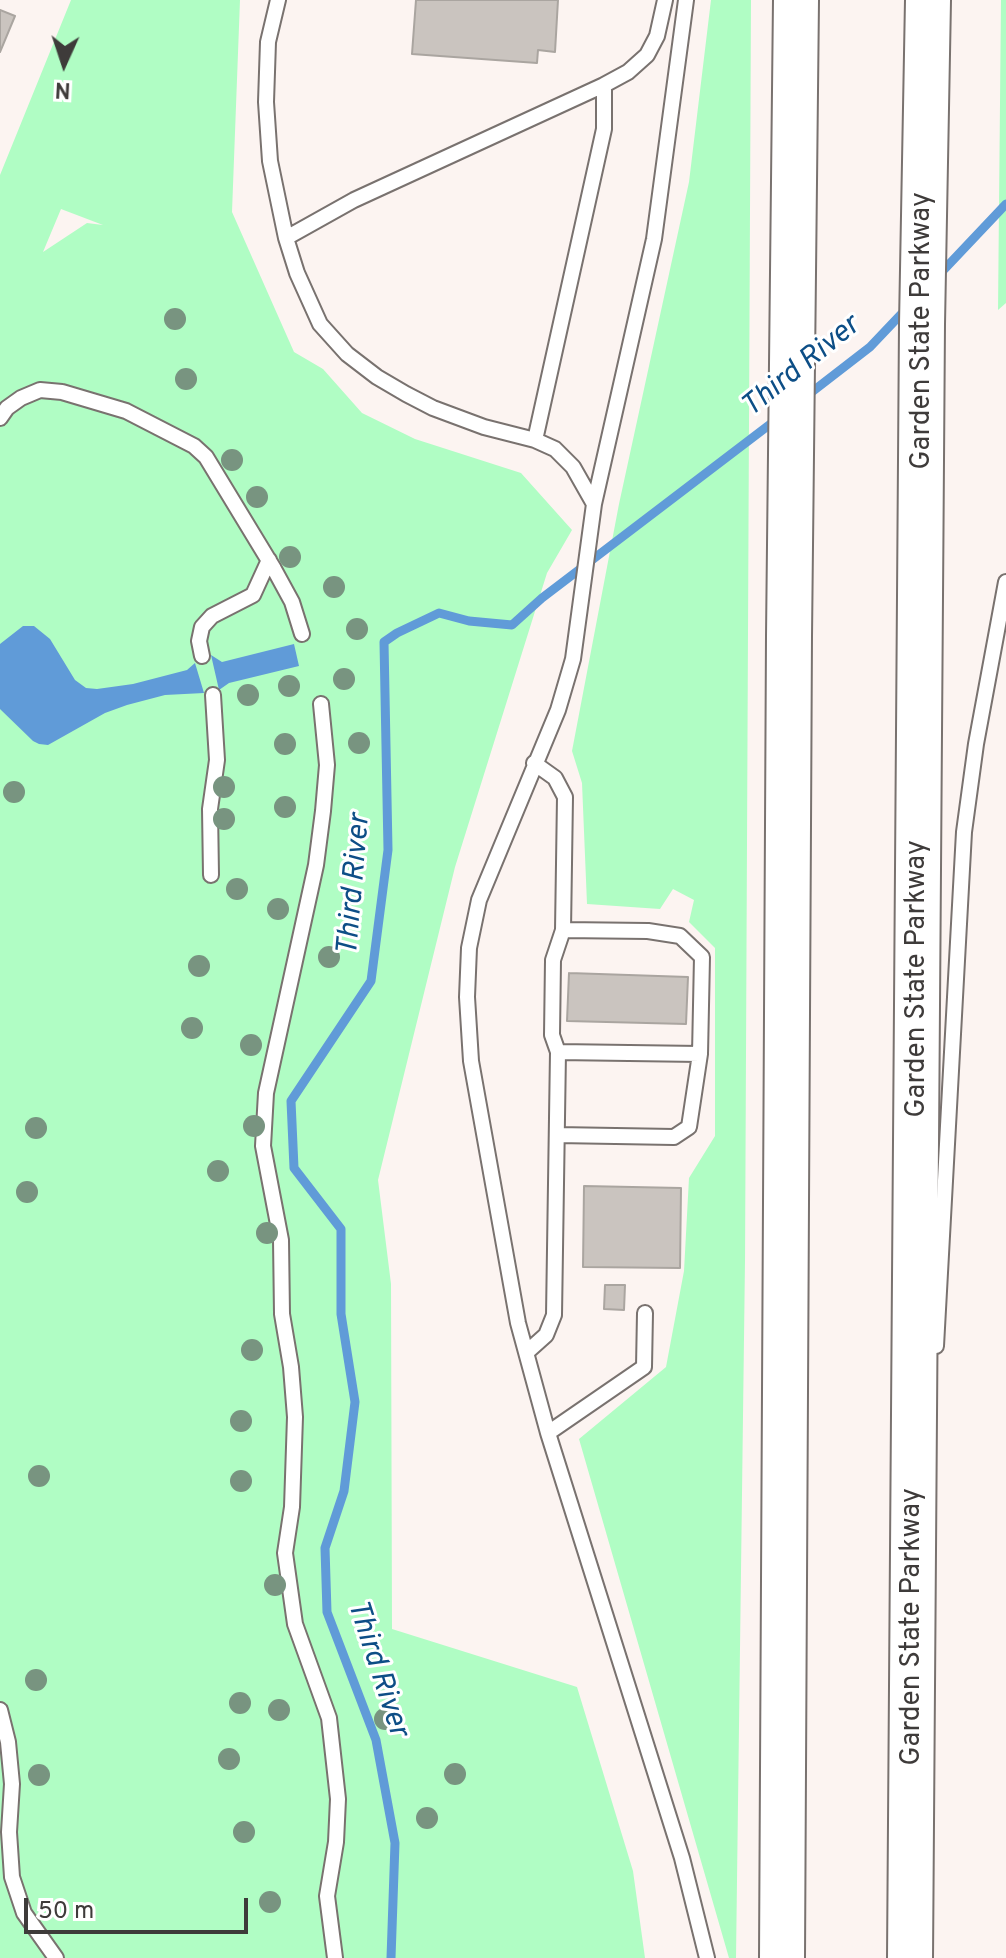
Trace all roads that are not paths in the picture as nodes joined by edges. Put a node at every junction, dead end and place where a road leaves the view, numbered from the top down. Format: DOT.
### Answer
graph roads {
  1 [pos="278,0"];
  2 [pos="665,0"];
  3 [pos="686,0"];
  4 [pos="796,0"];
  5 [pos="928,0"];
  6 [pos="604,85"];
  7 [pos="286,238"];
  8 [pos="0,418"];
  9 [pos="535,440"];
  10 [pos="594,504"];
  11 [pos="269,560"];
  12 [pos="1006,582"];
  13 [pos="302,634"];
  14 [pos="202,656"];
  15 [pos="213,695"];
  16 [pos="321,704"];
  17 [pos="534,763"];
  18 [pos="211,875"];
  19 [pos="563,930"];
  20 [pos="558,1052"];
  21 [pos="700,1054"];
  22 [pos="557,1135"];
  23 [pos="645,1313"];
  24 [pos="527,1352"];
  25 [pos="935,1356"];
  26 [pos="548,1433"];
  27 [pos="928,1483"];
  28 [pos="0,1710"];
  29 [pos="911,1802"];
  30 [pos="56,1958"];
  31 [pos="335,1958"];
  32 [pos="707,1958"];
  33 [pos="782,1958"];
  34 [pos="910,1958"];
  1 -- 7 [label="lane"];
  2 -- 6 [label="lane"];
  3 -- 10 [label="lane"];
  4 -- 33 [label="highway"];
  5 -- 29 [label="highway, Garden State Parkway"];
  6 -- 7 [label="lane"];
  6 -- 9 [label="lane"];
  7 -- 9 [label="lane"];
  8 -- 11 [label="lane"];
  9 -- 10 [label="lane"];
  10 -- 17 [label="lane"];
  11 -- 13 [label="lane"];
  11 -- 14 [label="lane"];
  12 -- 25 [label="lane"];
  15 -- 18 [label="lane"];
  16 -- 31 [label="lane"];
  17 -- 19 [label="lane"];
  17 -- 24 [label="lane"];
  19 -- 20 [label="lane"];
  19 -- 21 [label="lane"];
  20 -- 21 [label="lane"];
  20 -- 22 [label="lane"];
  21 -- 22 [label="lane"];
  22 -- 24 [label="lane"];
  23 -- 26 [label="lane"];
  24 -- 26 [label="lane"];
  26 -- 32 [label="lane"];
  27 -- 29 [label="lane"];
  28 -- 30 [label="lane"];
  29 -- 34 [label="highway, Garden State Parkway"];
}
